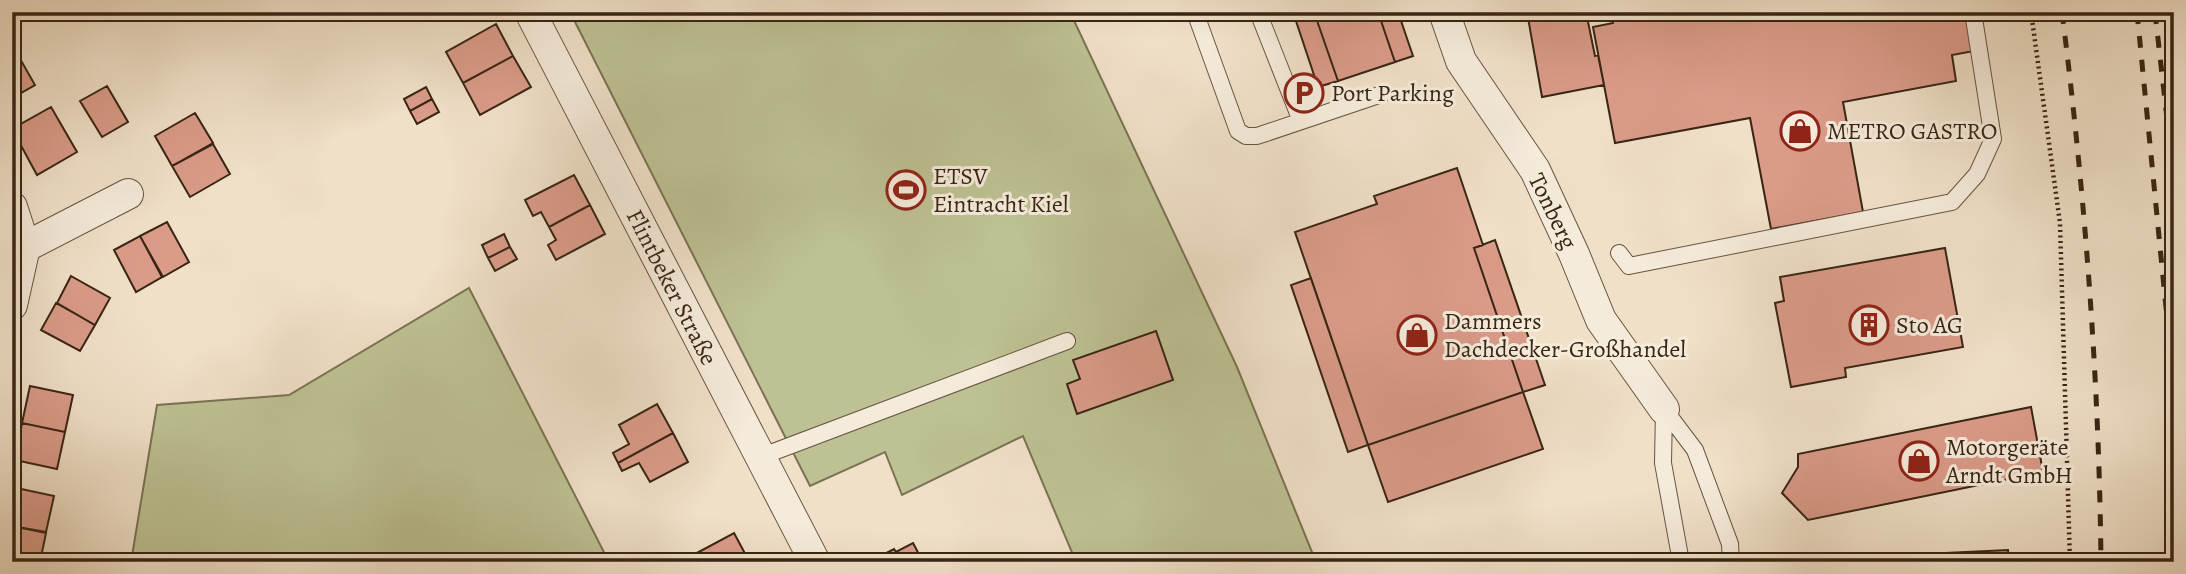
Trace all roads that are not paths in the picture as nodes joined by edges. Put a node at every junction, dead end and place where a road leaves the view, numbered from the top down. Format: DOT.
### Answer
graph roads {
  1 [pos="530,12"];
  2 [pos="1195,12"];
  3 [pos="1258,12"];
  4 [pos="1444,12"];
  5 [pos="1973,12"];
  6 [pos="1382,94"];
  7 [pos="1300,121"];
  8 [pos="128,194"];
  9 [pos="12,207"];
  10 [pos="25,247"];
  11 [pos="1619,253"];
  12 [pos="12,305"];
  13 [pos="1067,341"];
  14 [pos="1664,409"];
  15 [pos="760,457"];
  16 [pos="815,562"];
  17 [pos="1681,562"];
  18 [pos="1731,562"];
  1 -- 15 [label="street, Flintbeker Straße"];
  2 -- 7 [label="lane"];
  3 -- 7 [label="lane"];
  4 -- 14 [label="street, Tonberg"];
  5 -- 11 [label="lane"];
  6 -- 7 [label="lane"];
  8 -- 10 [label="street"];
  9 -- 10 [label="street"];
  10 -- 12 [label="street"];
  13 -- 15 [label="lane"];
  14 -- 17 [label="lane"];
  14 -- 18 [label="lane"];
  15 -- 16 [label="street, Flintbeker Straße"];
}
